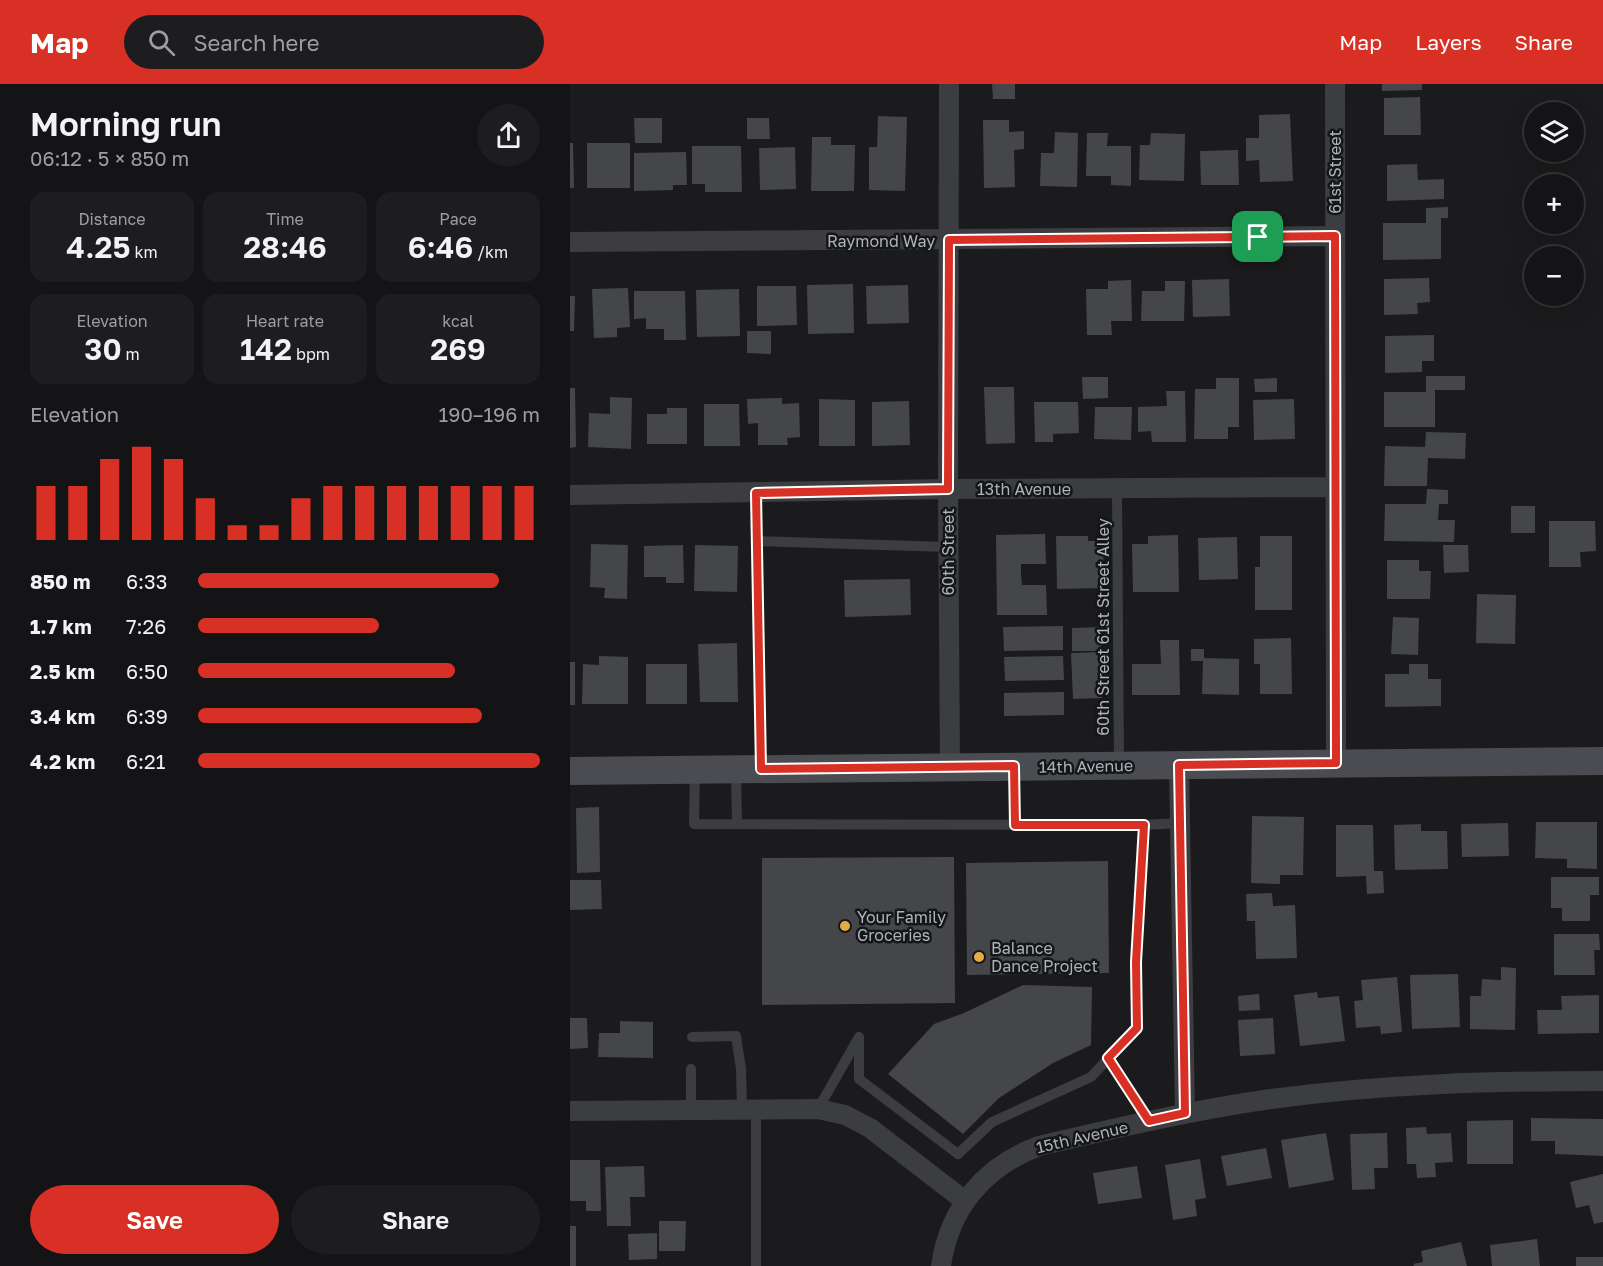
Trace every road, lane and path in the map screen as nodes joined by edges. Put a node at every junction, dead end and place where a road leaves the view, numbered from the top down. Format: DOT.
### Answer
graph roads {
  1 [pos="949,84"];
  2 [pos="1335,84"];
  3 [pos="1335,236"];
  4 [pos="949,240"];
  5 [pos="570,242"];
  6 [pos="1335,487"];
  7 [pos="948,489"];
  8 [pos="1117,489"];
  9 [pos="756,493"];
  10 [pos="570,495"];
  11 [pos="756,541"];
  12 [pos="948,547"];
  13 [pos="1603,761"];
  14 [pos="1336,763"];
  15 [pos="1119,765"];
  16 [pos="1179,765"];
  17 [pos="1014,766"];
  18 [pos="950,767"];
  19 [pos="749,769"];
  20 [pos="695,770"];
  21 [pos="570,771"];
  22 [pos="1180,823"];
  23 [pos="737,824"];
  24 [pos="1015,825"];
  25 [pos="1144,825"];
  26 [pos="692,1037"];
  27 [pos="1108,1058"];
  28 [pos="692,1070"];
  29 [pos="1603,1081"];
  30 [pos="818,1109"];
  31 [pos="691,1110"];
  32 [pos="749,1110"];
  33 [pos="570,1111"];
  34 [pos="1185,1113"];
  35 [pos="1149,1121"];
  36 [pos="965,1201"];
  37 [pos="756,1266"];
  38 [pos="941,1266"];
  1 -- 4 [label="street, 60th Street"];
  2 -- 3 [label="street, 61st Street"];
  3 -- 4 [label="street, Raymond Way"];
  3 -- 6 [label="street, 61st Street"];
  4 -- 5 [label="street, Raymond Way"];
  4 -- 7 [label="street, 60th Street"];
  6 -- 8 [label="street, 13th Avenue"];
  6 -- 14 [label="street, 61st Street"];
  7 -- 8 [label="street, 13th Avenue"];
  7 -- 9 [label="street, 13th Avenue"];
  7 -- 12 [label="street, 60th Street"];
  8 -- 15 [label="lane, 60th Street 61st Street Alley"];
  9 -- 10 [label="street, 13th Avenue"];
  9 -- 11 [label="lane"];
  11 -- 12 [label="lane"];
  11 -- 19 [label="lane"];
  12 -- 18 [label="street, 60th Street"];
  13 -- 14 [label="street, 14th Avenue"];
  14 -- 16 [label="street, 14th Avenue"];
  15 -- 16 [label="street, 14th Avenue"];
  15 -- 17 [label="street, 14th Avenue"];
  16 -- 22 [label="street"];
  17 -- 18 [label="street, 14th Avenue"];
  17 -- 24 [label="lane"];
  18 -- 19 [label="street, 14th Avenue"];
  19 -- 20 [label="street, 14th Avenue"];
  19 -- 23 [label="lane"];
  20 -- 21 [label="street, 14th Avenue"];
  20 -- 23 [label="lane"];
  22 -- 25 [label="lane"];
  22 -- 34 [label="street"];
  23 -- 24 [label="lane"];
  24 -- 25 [label="lane"];
  25 -- 27 [label="lane"];
  26 -- 32 [label="lane"];
  27 -- 30 [label="lane"];
  27 -- 35 [label="lane"];
  28 -- 31 [label="lane"];
  29 -- 34 [label="street, 15th Avenue"];
  30 -- 32 [label="street"];
  30 -- 36 [label="street"];
  31 -- 32 [label="street"];
  31 -- 33 [label="street"];
  32 -- 37 [label="lane"];
  34 -- 35 [label="street, 15th Avenue"];
  35 -- 36 [label="street, 15th Avenue"];
  36 -- 38 [label="street"];
}
